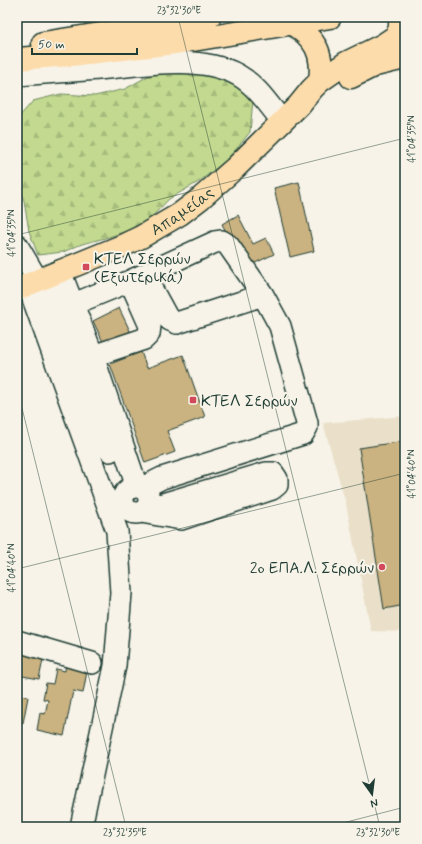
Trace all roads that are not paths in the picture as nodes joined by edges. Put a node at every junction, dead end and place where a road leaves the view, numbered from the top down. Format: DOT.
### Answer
graph roads {
  1 [pos="209,17"];
  2 [pos="330,17"];
  3 [pos="400,17"];
  4 [pos="291,23"];
  5 [pos="17,46"];
  6 [pos="402,57"];
  7 [pos="17,59"];
  8 [pos="17,75"];
  9 [pos="320,81"];
  10 [pos="299,105"];
  11 [pos="282,121"];
  12 [pos="17,245"];
  13 [pos="137,278"];
  14 [pos="38,280"];
  15 [pos="263,295"];
  16 [pos="66,307"];
  17 [pos="93,356"];
  18 [pos="135,489"];
  19 [pos="144,511"];
  20 [pos="17,641"];
  21 [pos="92,663"];
  22 [pos="81,827"];
  1 -- 5 [label="main road"];
  2 -- 4 [label="main road"];
  3 -- 9 [label="main road"];
  4 -- 7 [label="main road"];
  4 -- 9 [label="main road"];
  6 -- 10 [label="main road"];
  8 -- 11 [label="street"];
  9 -- 10 [label="main road"];
  10 -- 11 [label="main road, Απαμείας"];
  11 -- 14 [label="main road, Απαμείας"];
  12 -- 14 [label="street"];
  13 -- 15 [label="street"];
  13 -- 15 [label="street"];
  13 -- 16 [label="street"];
  13 -- 17 [label="street"];
  14 -- 16 [label="street"];
  14 -- 22 [label="street"];
  15 -- 18 [label="street"];
  16 -- 17 [label="street"];
  16 -- 18 [label="street"];
  17 -- 18 [label="street"];
  18 -- 19 [label="street"];
  19 -- 19 [label="street"];
  20 -- 21 [label="street"];
}
